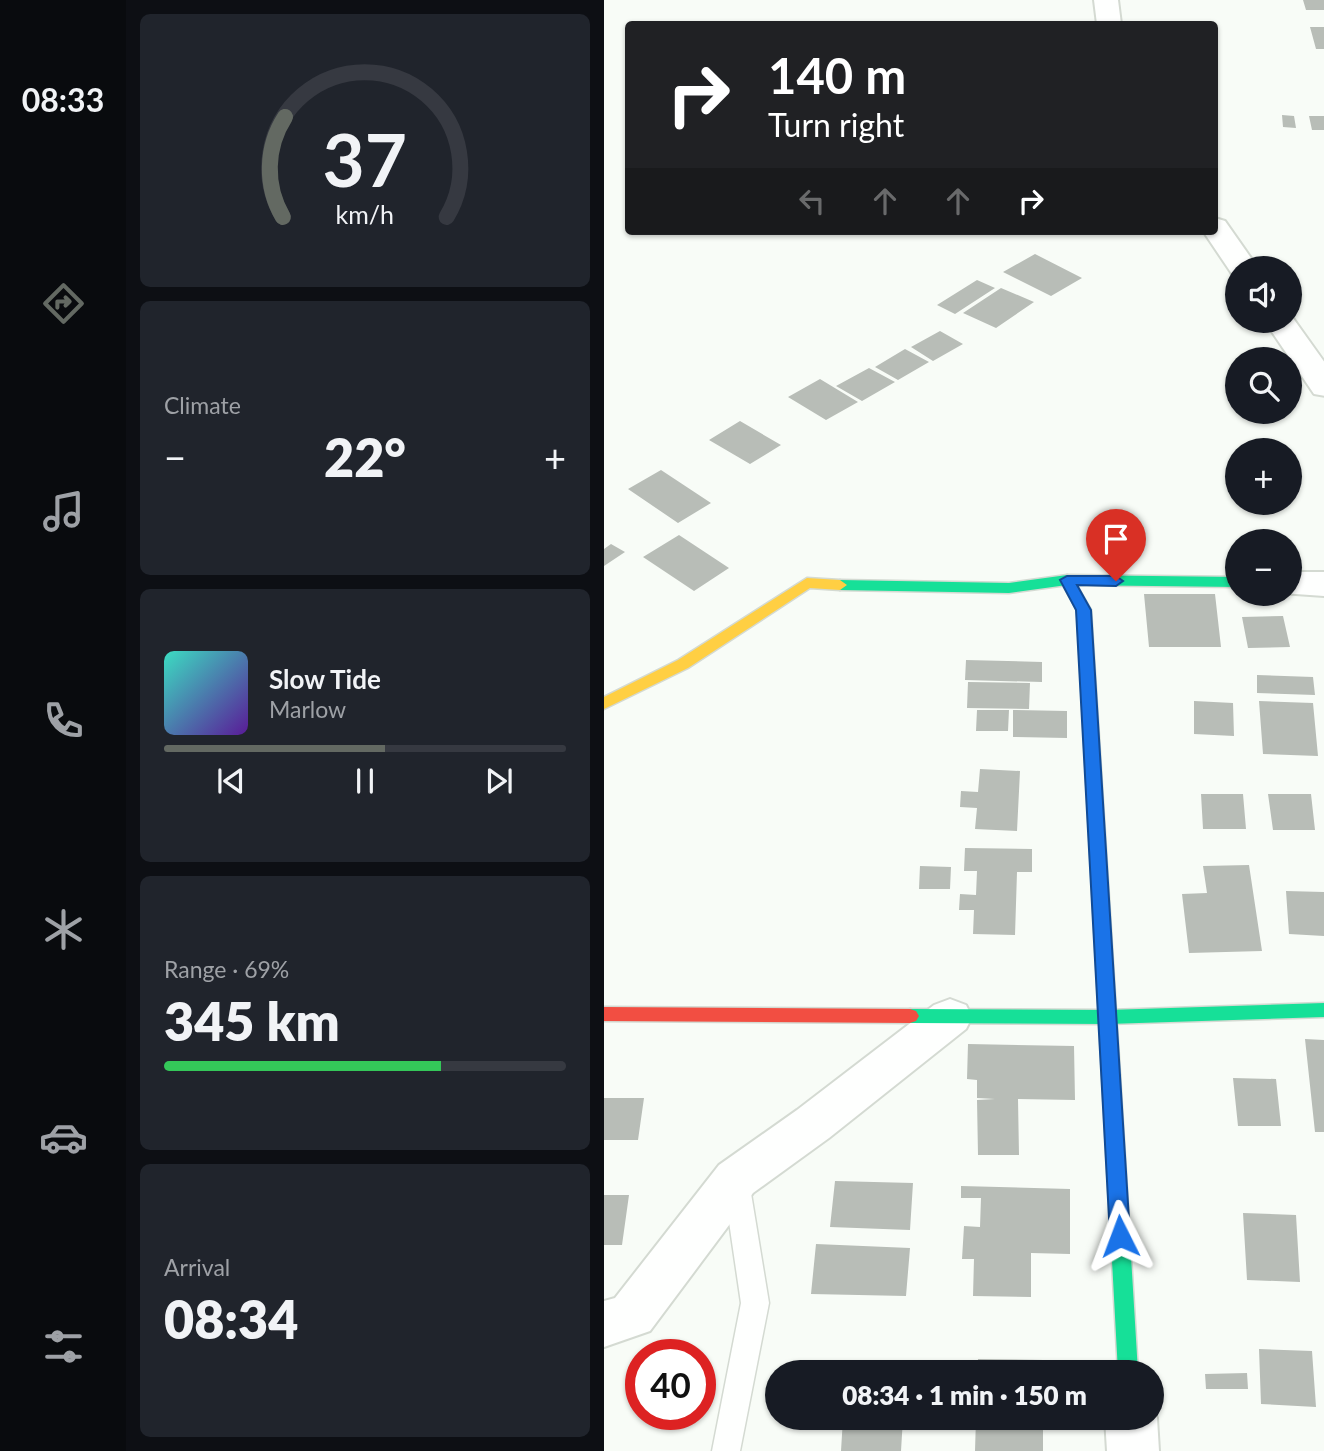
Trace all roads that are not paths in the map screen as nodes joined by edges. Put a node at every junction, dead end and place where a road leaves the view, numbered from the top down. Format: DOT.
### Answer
graph roads {
  1 [pos="1106,0"];
  2 [pos="1109,21"];
  3 [pos="1218,231"];
  4 [pos="1235,256"];
  5 [pos="1288,333"];
  6 [pos="1324,387"];
  7 [pos="1067,580"];
  8 [pos="1225,582"];
  9 [pos="1302,583"];
  10 [pos="1324,584"];
  11 [pos="604,704"];
  12 [pos="1324,1010"];
  13 [pos="604,1014"];
  14 [pos="950,1017"];
  15 [pos="1108,1017"];
  16 [pos="736,1179"];
  17 [pos="604,1324"];
  18 [pos="1127,1360"];
  19 [pos="1132,1430"];
  20 [pos="726,1451"];
  21 [pos="1133,1451"];
  1 -- 2 [label="street"];
  3 -- 4 [label="street"];
  5 -- 6 [label="street"];
  7 -- 8 [label="street"];
  7 -- 11 [label="street"];
  7 -- 15 [label="street"];
  9 -- 10 [label="street"];
  12 -- 15 [label="street"];
  13 -- 14 [label="street"];
  14 -- 15 [label="street"];
  14 -- 16 [label="street"];
  15 -- 18 [label="street"];
  16 -- 17 [label="street"];
  16 -- 20 [label="lane"];
  19 -- 21 [label="street"];
}
